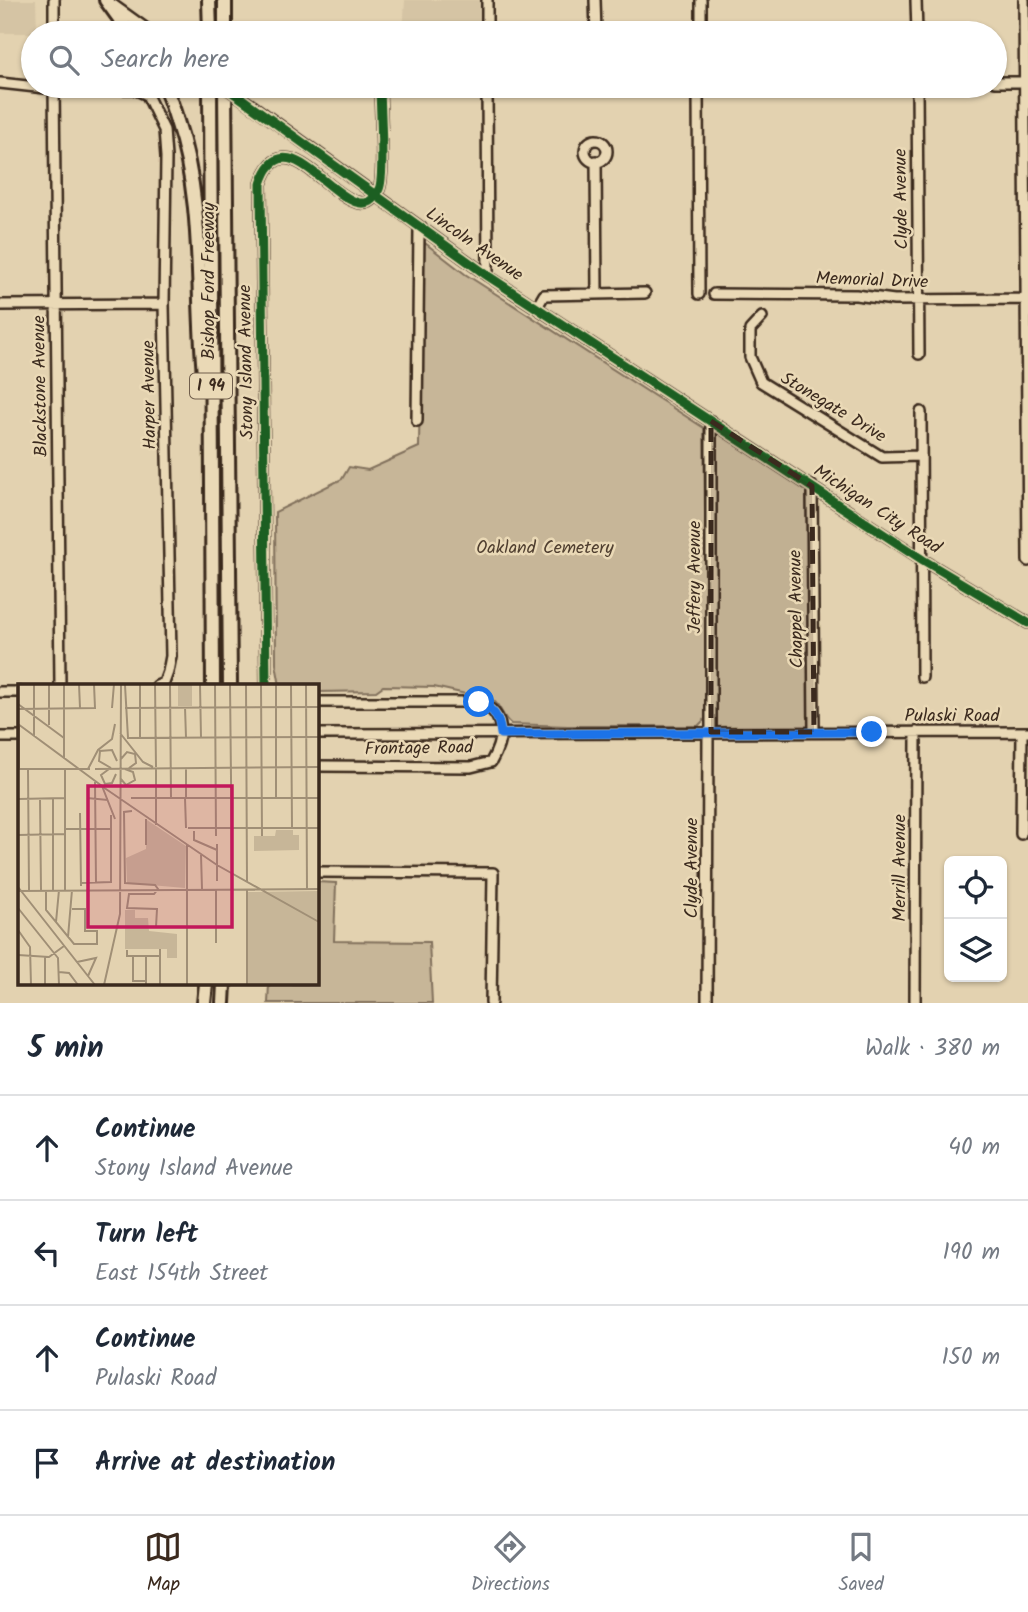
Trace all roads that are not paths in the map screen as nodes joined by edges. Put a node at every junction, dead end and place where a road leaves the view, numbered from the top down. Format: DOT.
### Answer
graph roads {
  1 [pos="54,0"];
  2 [pos="106,0"];
  3 [pos="209,0"];
  4 [pos="225,0"];
  5 [pos="487,0"];
  6 [pos="595,0"];
  7 [pos="701,0"];
  8 [pos="916,0"];
  9 [pos="1024,0"];
  10 [pos="54,21"];
  11 [pos="121,21"];
  12 [pos="135,21"];
  13 [pos="209,21"];
  14 [pos="225,21"];
  15 [pos="487,21"];
  16 [pos="596,21"];
  17 [pos="701,21"];
  18 [pos="917,21"];
  19 [pos="1007,82"];
  20 [pos="1026,82"];
  21 [pos="0,83"];
  22 [pos="21,85"];
  23 [pos="54,98"];
  24 [pos="149,98"];
  25 [pos="168,98"];
  26 [pos="210,98"];
  27 [pos="225,98"];
  28 [pos="242,98"];
  29 [pos="380,98"];
  30 [pos="487,98"];
  31 [pos="698,98"];
  32 [pos="917,98"];
  33 [pos="596,161"];
  34 [pos="376,195"];
  35 [pos="419,228"];
  36 [pos="488,276"];
  37 [pos="645,293"];
  38 [pos="597,294"];
  39 [pos="699,294"];
  40 [pos="714,294"];
  41 [pos="1027,299"];
  42 [pos="919,300"];
  43 [pos="164,303"];
  44 [pos="56,304"];
  45 [pos="0,305"];
  46 [pos="537,307"];
  47 [pos="762,317"];
  48 [pos="919,354"];
  49 [pos="921,412"];
  50 [pos="417,421"];
  51 [pos="711,421"];
  52 [pos="212,451"];
  53 [pos="921,456"];
  54 [pos="812,486"];
  55 [pos="1028,514"];
  56 [pos="923,560"];
  57 [pos="1028,561"];
  58 [pos="1028,623"];
  59 [pos="922,677"];
  60 [pos="60,684"];
  61 [pos="161,684"];
  62 [pos="213,684"];
  63 [pos="230,684"];
  64 [pos="266,684"];
  65 [pos="0,692"];
  66 [pos="18,692"];
  67 [pos="318,702"];
  68 [pos="710,732"];
  69 [pos="814,732"];
  70 [pos="916,732"];
  71 [pos="1025,732"];
  72 [pos="318,734"];
  73 [pos="501,734"];
  74 [pos="0,737"];
  75 [pos="18,737"];
  76 [pos="318,765"];
  77 [pos="1021,834"];
  78 [pos="318,872"];
  79 [pos="491,1003"];
  80 [pos="707,1003"];
  81 [pos="915,1003"];
  1 -- 10 [label="street"];
  2 -- 11 [label="highway"];
  2 -- 12 [label="street"];
  3 -- 13 [label="highway"];
  4 -- 14 [label="highway"];
  5 -- 15 [label="street"];
  6 -- 16 [label="street"];
  7 -- 17 [label="street"];
  8 -- 18 [label="street"];
  9 -- 20 [label="street"];
  19 -- 20 [label="street"];
  20 -- 41 [label="street"];
  21 -- 22 [label="street"];
  23 -- 44 [label="street, Blackstone Avenue"];
  24 -- 43 [label="street, Harper Avenue"];
  25 -- 52 [label="highway"];
  26 -- 52 [label="highway, Bishop Ford Freeway / I 94"];
  27 -- 63 [label="highway, Bishop Ford Freeway / I 94"];
  28 -- 34 [label="street, Lincoln Avenue, bridge"];
  29 -- 34 [label="street"];
  30 -- 36 [label="street"];
  31 -- 39 [label="street"];
  32 -- 42 [label="street, Clyde Avenue"];
  33 -- 38 [label="street"];
  34 -- 35 [label="street, Lincoln Avenue"];
  34 -- 64 [label="street, Stony Island Avenue"];
  35 -- 36 [label="street, Lincoln Avenue"];
  35 -- 50 [label="street"];
  36 -- 46 [label="street, Lincoln Avenue"];
  37 -- 38 [label="street"];
  38 -- 46 [label="street"];
  40 -- 42 [label="street, Memorial Drive"];
  41 -- 42 [label="street, Memorial Drive"];
  41 -- 55 [label="street"];
  42 -- 48 [label="street, Clyde Avenue"];
  43 -- 44 [label="street"];
  43 -- 61 [label="street, Harper Avenue"];
  44 -- 45 [label="street"];
  44 -- 60 [label="street, Blackstone Avenue"];
  46 -- 51 [label="street, Lincoln Avenue"];
  47 -- 53 [label="street, Stonegate Drive"];
  49 -- 53 [label="street"];
  51 -- 54 [label="street, Michigan City Road"];
  51 -- 68 [label="street, Jeffery Avenue"];
  52 -- 62 [label="highway, Bishop Ford Freeway / I 94"];
  53 -- 56 [label="street"];
  54 -- 56 [label="street, Michigan City Road"];
  54 -- 69 [label="street, Chappel Avenue"];
  55 -- 57 [label="street"];
  56 -- 58 [label="street, Michigan City Road"];
  56 -- 59 [label="street"];
  65 -- 66 [label="street"];
  67 -- 73 [label="street"];
  68 -- 69 [label="street, Pulaski Road"];
  68 -- 73 [label="street, Pulaski Road"];
  68 -- 80 [label="street, Clyde Avenue"];
  69 -- 70 [label="street, Pulaski Road"];
  70 -- 71 [label="street, Pulaski Road"];
  70 -- 81 [label="street, Merrill Avenue"];
  71 -- 77 [label="street"];
  72 -- 73 [label="street, Pulaski Road"];
  73 -- 76 [label="street, Frontage Road"];
  74 -- 75 [label="street"];
  78 -- 79 [label="street"];
}
